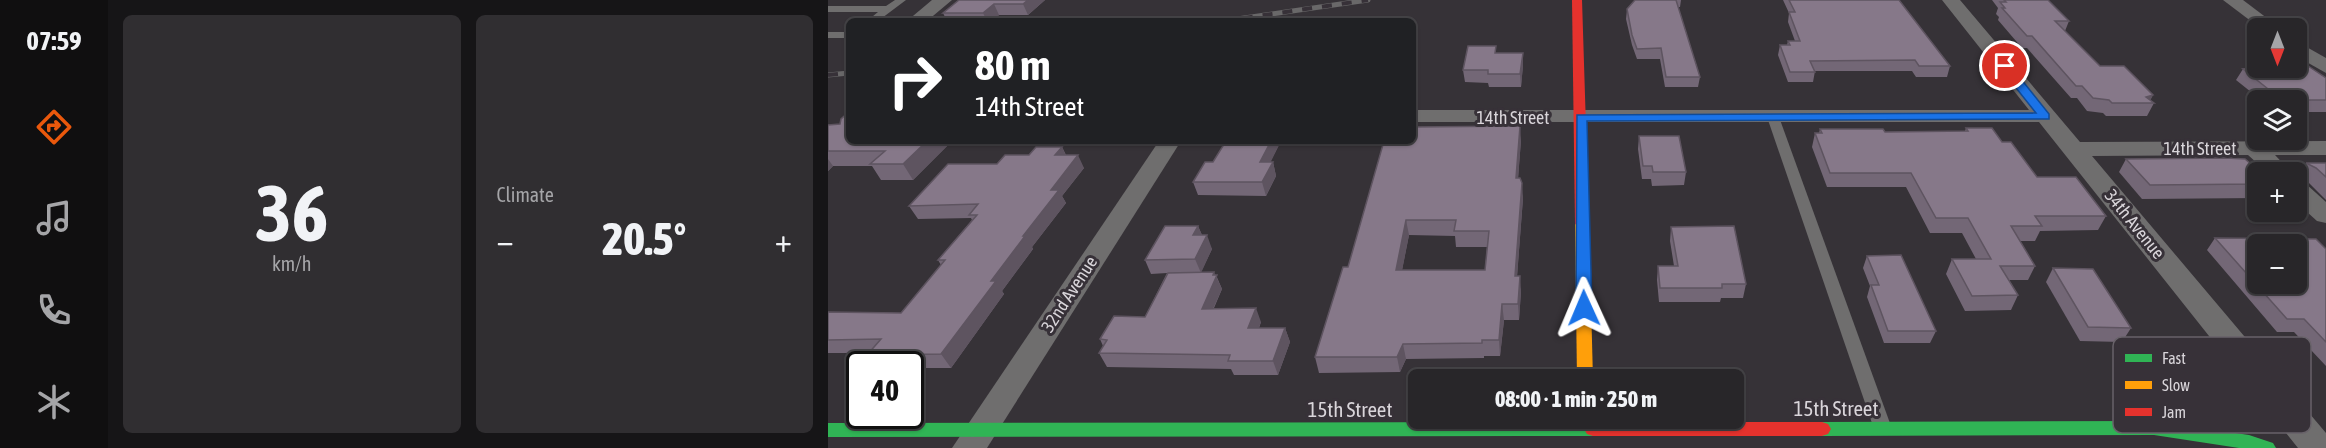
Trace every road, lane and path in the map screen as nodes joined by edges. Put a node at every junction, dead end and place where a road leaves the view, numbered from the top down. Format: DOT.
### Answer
graph roads {
  1 [pos="901,0"];
  2 [pos="943,0"];
  3 [pos="1577,0"];
  4 [pos="1952,0"];
  5 [pos="2232,0"];
  6 [pos="828,9"];
  7 [pos="888,9"];
  8 [pos="876,18"];
  9 [pos="920,18"];
  10 [pos="2257,18"];
  11 [pos="828,35"];
  12 [pos="846,35"];
  13 [pos="2307,54"];
  14 [pos="2326,67"];
  15 [pos="2045,116"];
  16 [pos="1416,117"];
  17 [pos="1581,117"];
  18 [pos="1773,117"];
  19 [pos="1168,144"];
  20 [pos="2247,148"];
  21 [pos="2307,148"];
  22 [pos="2326,148"];
  23 [pos="2074,149"];
  24 [pos="2255,150"];
  25 [pos="2269,162"];
  26 [pos="2307,198"];
  27 [pos="2326,214"];
  28 [pos="2227,337"];
  29 [pos="1585,369"];
  30 [pos="2113,428"];
  31 [pos="1586,429"];
  32 [pos="1744,429"];
  33 [pos="1883,429"];
  34 [pos="828,430"];
  35 [pos="2182,433"];
  36 [pos="2306,433"];
  37 [pos="975,439"];
  38 [pos="2256,446"];
  39 [pos="2318,448"];
  1 -- 7 [label="lane"];
  2 -- 9 [label="street"];
  3 -- 17 [label="main road"];
  4 -- 15 [label="street, 34th Avenue"];
  5 -- 10 [label="street"];
  6 -- 7 [label="lane"];
  7 -- 8 [label="lane"];
  11 -- 12 [label="lane"];
  13 -- 14 [label="street"];
  15 -- 18 [label="street, 14th Street"];
  15 -- 23 [label="street, 34th Avenue"];
  16 -- 17 [label="street, 14th Street"];
  17 -- 18 [label="street, 14th Street"];
  17 -- 29 [label="main road"];
  18 -- 33 [label="lane"];
  19 -- 37 [label="street, 32nd Avenue"];
  20 -- 23 [label="street, 14th Street"];
  21 -- 22 [label="street, 14th Street"];
  23 -- 28 [label="street, 34th Avenue"];
  24 -- 25 [label="street"];
  26 -- 27 [label="street"];
  30 -- 33 [label="main road, 15th Street"];
  31 -- 37 [label="main road, 15th Street"];
  32 -- 33 [label="main road, 15th Street"];
  34 -- 37 [label="main road, 15th Street"];
  35 -- 38 [label="main road, 15th Street"];
  36 -- 39 [label="street, 34th Avenue"];
}
